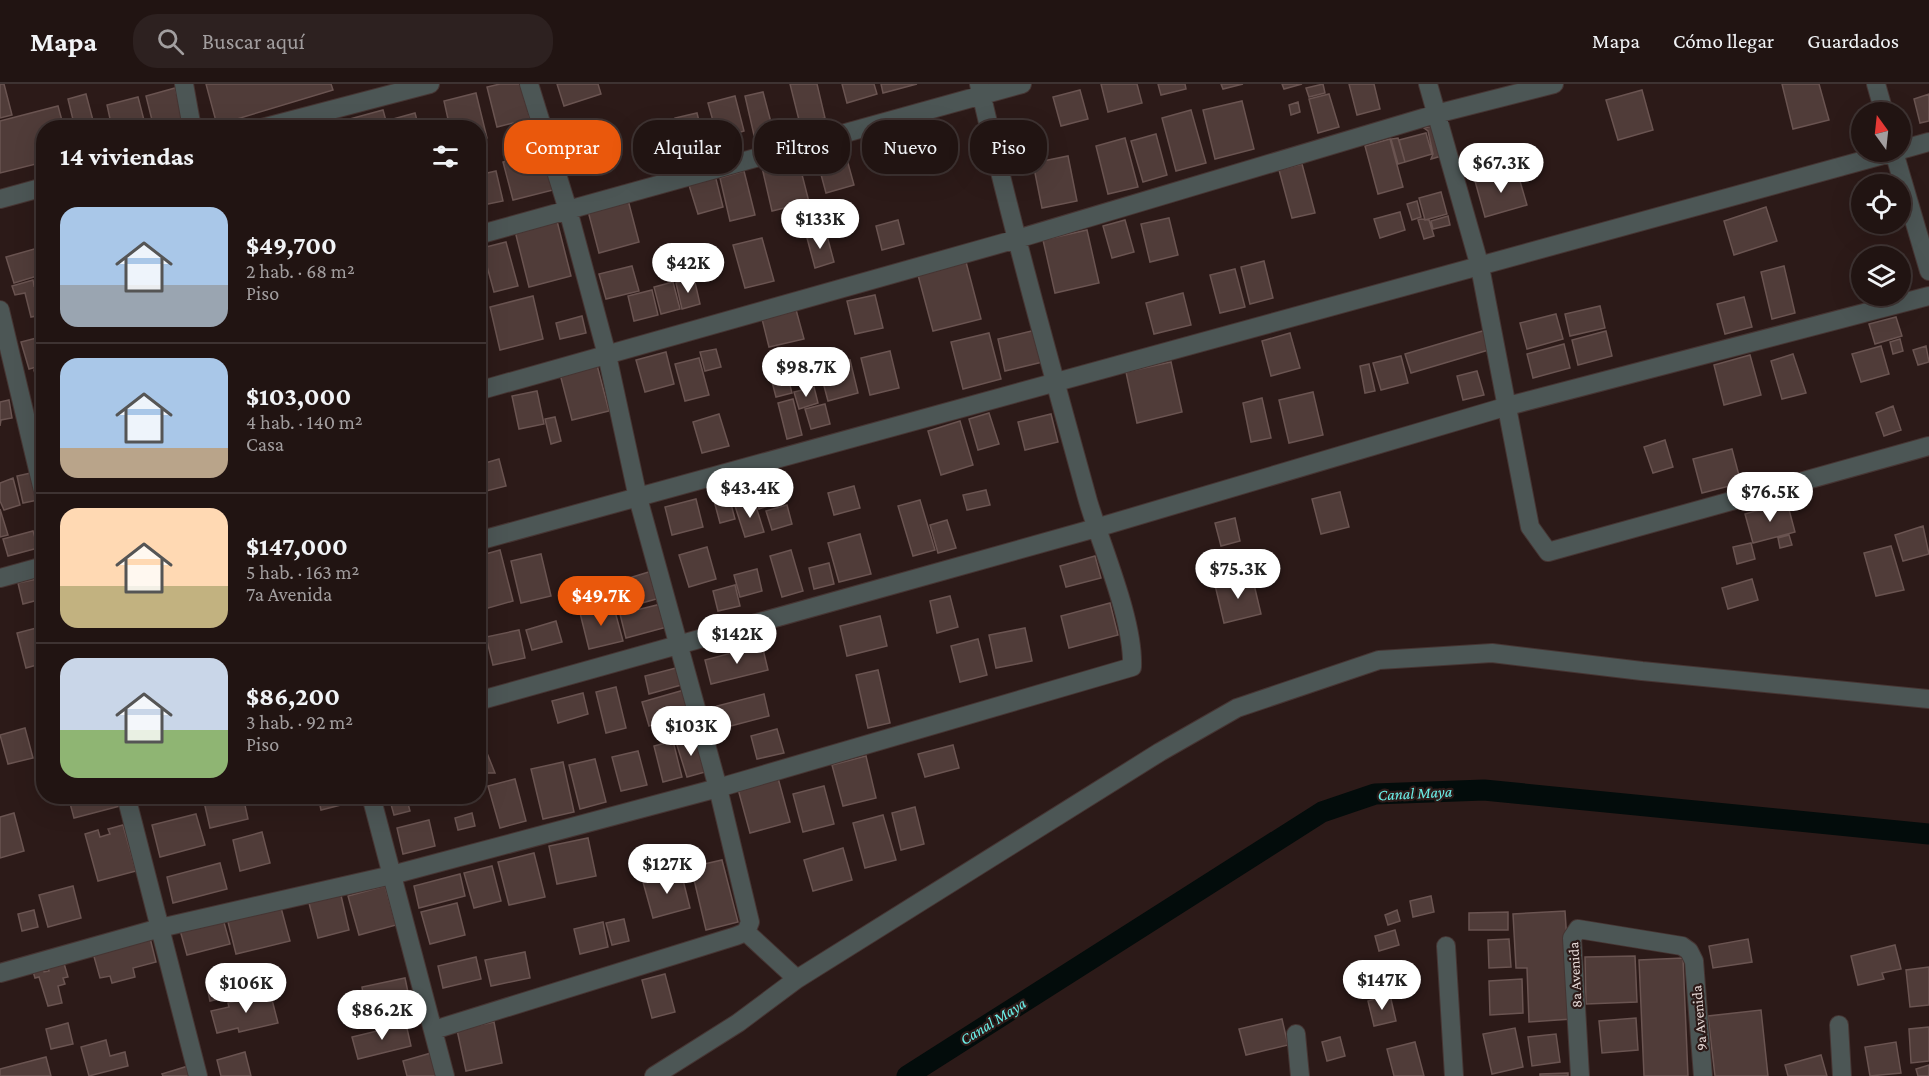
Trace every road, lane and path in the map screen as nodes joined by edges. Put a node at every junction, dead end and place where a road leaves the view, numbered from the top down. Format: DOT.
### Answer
graph roads {
  1 [pos="184,84"];
  2 [pos="430,84"];
  3 [pos="529,84"];
  4 [pos="1022,84"];
  5 [pos="1428,84"];
  6 [pos="1554,84"];
  7 [pos="1876,84"];
  8 [pos="981,90"];
  9 [pos="1881,102"];
  10 [pos="1436,114"];
  11 [pos="191,120"];
  12 [pos="293,120"];
  13 [pos="1929,141"];
  14 [pos="1911,147"];
  15 [pos="1858,162"];
  16 [pos="1897,162"];
  17 [pos="36,189"];
  18 [pos="0,199"];
  19 [pos="568,210"];
  20 [pos="486,233"];
  21 [pos="1017,239"];
  22 [pos="1480,267"];
  23 [pos="1929,271"];
  24 [pos="1929,297"];
  25 [pos="0,310"];
  26 [pos="607,355"];
  27 [pos="1055,382"];
  28 [pos="486,389"];
  29 [pos="1508,406"];
  30 [pos="1929,446"];
  31 [pos="36,461"];
  32 [pos="638,498"];
  33 [pos="1096,528"];
  34 [pos="486,539"];
  35 [pos="36,568"];
  36 [pos="0,578"];
  37 [pos="678,646"];
  38 [pos="486,699"];
  39 [pos="1929,699"];
  40 [pos="718,788"];
  41 [pos="128,804"];
  42 [pos="373,804"];
  43 [pos="392,875"];
  44 [pos="160,928"];
  45 [pos="746,932"];
  46 [pos="1446,946"];
  47 [pos="1694,961"];
  48 [pos="0,973"];
  49 [pos="797,978"];
  50 [pos="1839,1024"];
  51 [pos="434,1030"];
  52 [pos="1296,1034"];
  53 [pos="198,1076"];
  54 [pos="445,1076"];
  55 [pos="654,1076"];
  56 [pos="1299,1076"];
  57 [pos="1454,1076"];
  58 [pos="1580,1076"];
  59 [pos="1703,1076"];
  60 [pos="1842,1076"];
  1 -- 11 [label="street"];
  2 -- 12 [label="street"];
  3 -- 19 [label="street"];
  4 -- 8 [label="street"];
  5 -- 10 [label="street"];
  6 -- 10 [label="street"];
  7 -- 9 [label="street"];
  8 -- 19 [label="street"];
  8 -- 21 [label="street"];
  10 -- 21 [label="street"];
  10 -- 22 [label="street"];
  13 -- 14 [label="street"];
  15 -- 22 [label="street"];
  16 -- 23 [label="street"];
  17 -- 18 [label="street"];
  19 -- 20 [label="street"];
  19 -- 26 [label="street"];
  21 -- 26 [label="street"];
  21 -- 27 [label="street"];
  22 -- 27 [label="street"];
  22 -- 29 [label="street"];
  24 -- 29 [label="street"];
  25 -- 31 [label="street"];
  26 -- 28 [label="street"];
  26 -- 32 [label="street"];
  27 -- 32 [label="street"];
  27 -- 33 [label="street"];
  29 -- 30 [label="street"];
  29 -- 33 [label="street"];
  32 -- 34 [label="street"];
  32 -- 37 [label="street"];
  33 -- 37 [label="street"];
  33 -- 40 [label="street"];
  35 -- 36 [label="street"];
  37 -- 38 [label="street"];
  37 -- 40 [label="street"];
  39 -- 49 [label="street"];
  40 -- 43 [label="street"];
  40 -- 45 [label="street"];
  41 -- 44 [label="street"];
  42 -- 43 [label="street"];
  43 -- 44 [label="street"];
  43 -- 51 [label="street"];
  44 -- 48 [label="street"];
  44 -- 53 [label="street"];
  45 -- 49 [label="street"];
  45 -- 51 [label="street"];
  46 -- 57 [label="street"];
  47 -- 58 [label="street, 8a Avenida"];
  47 -- 59 [label="street, 9a Avenida"];
  49 -- 55 [label="street"];
  50 -- 60 [label="street"];
  51 -- 54 [label="street"];
  52 -- 56 [label="street"];
}
